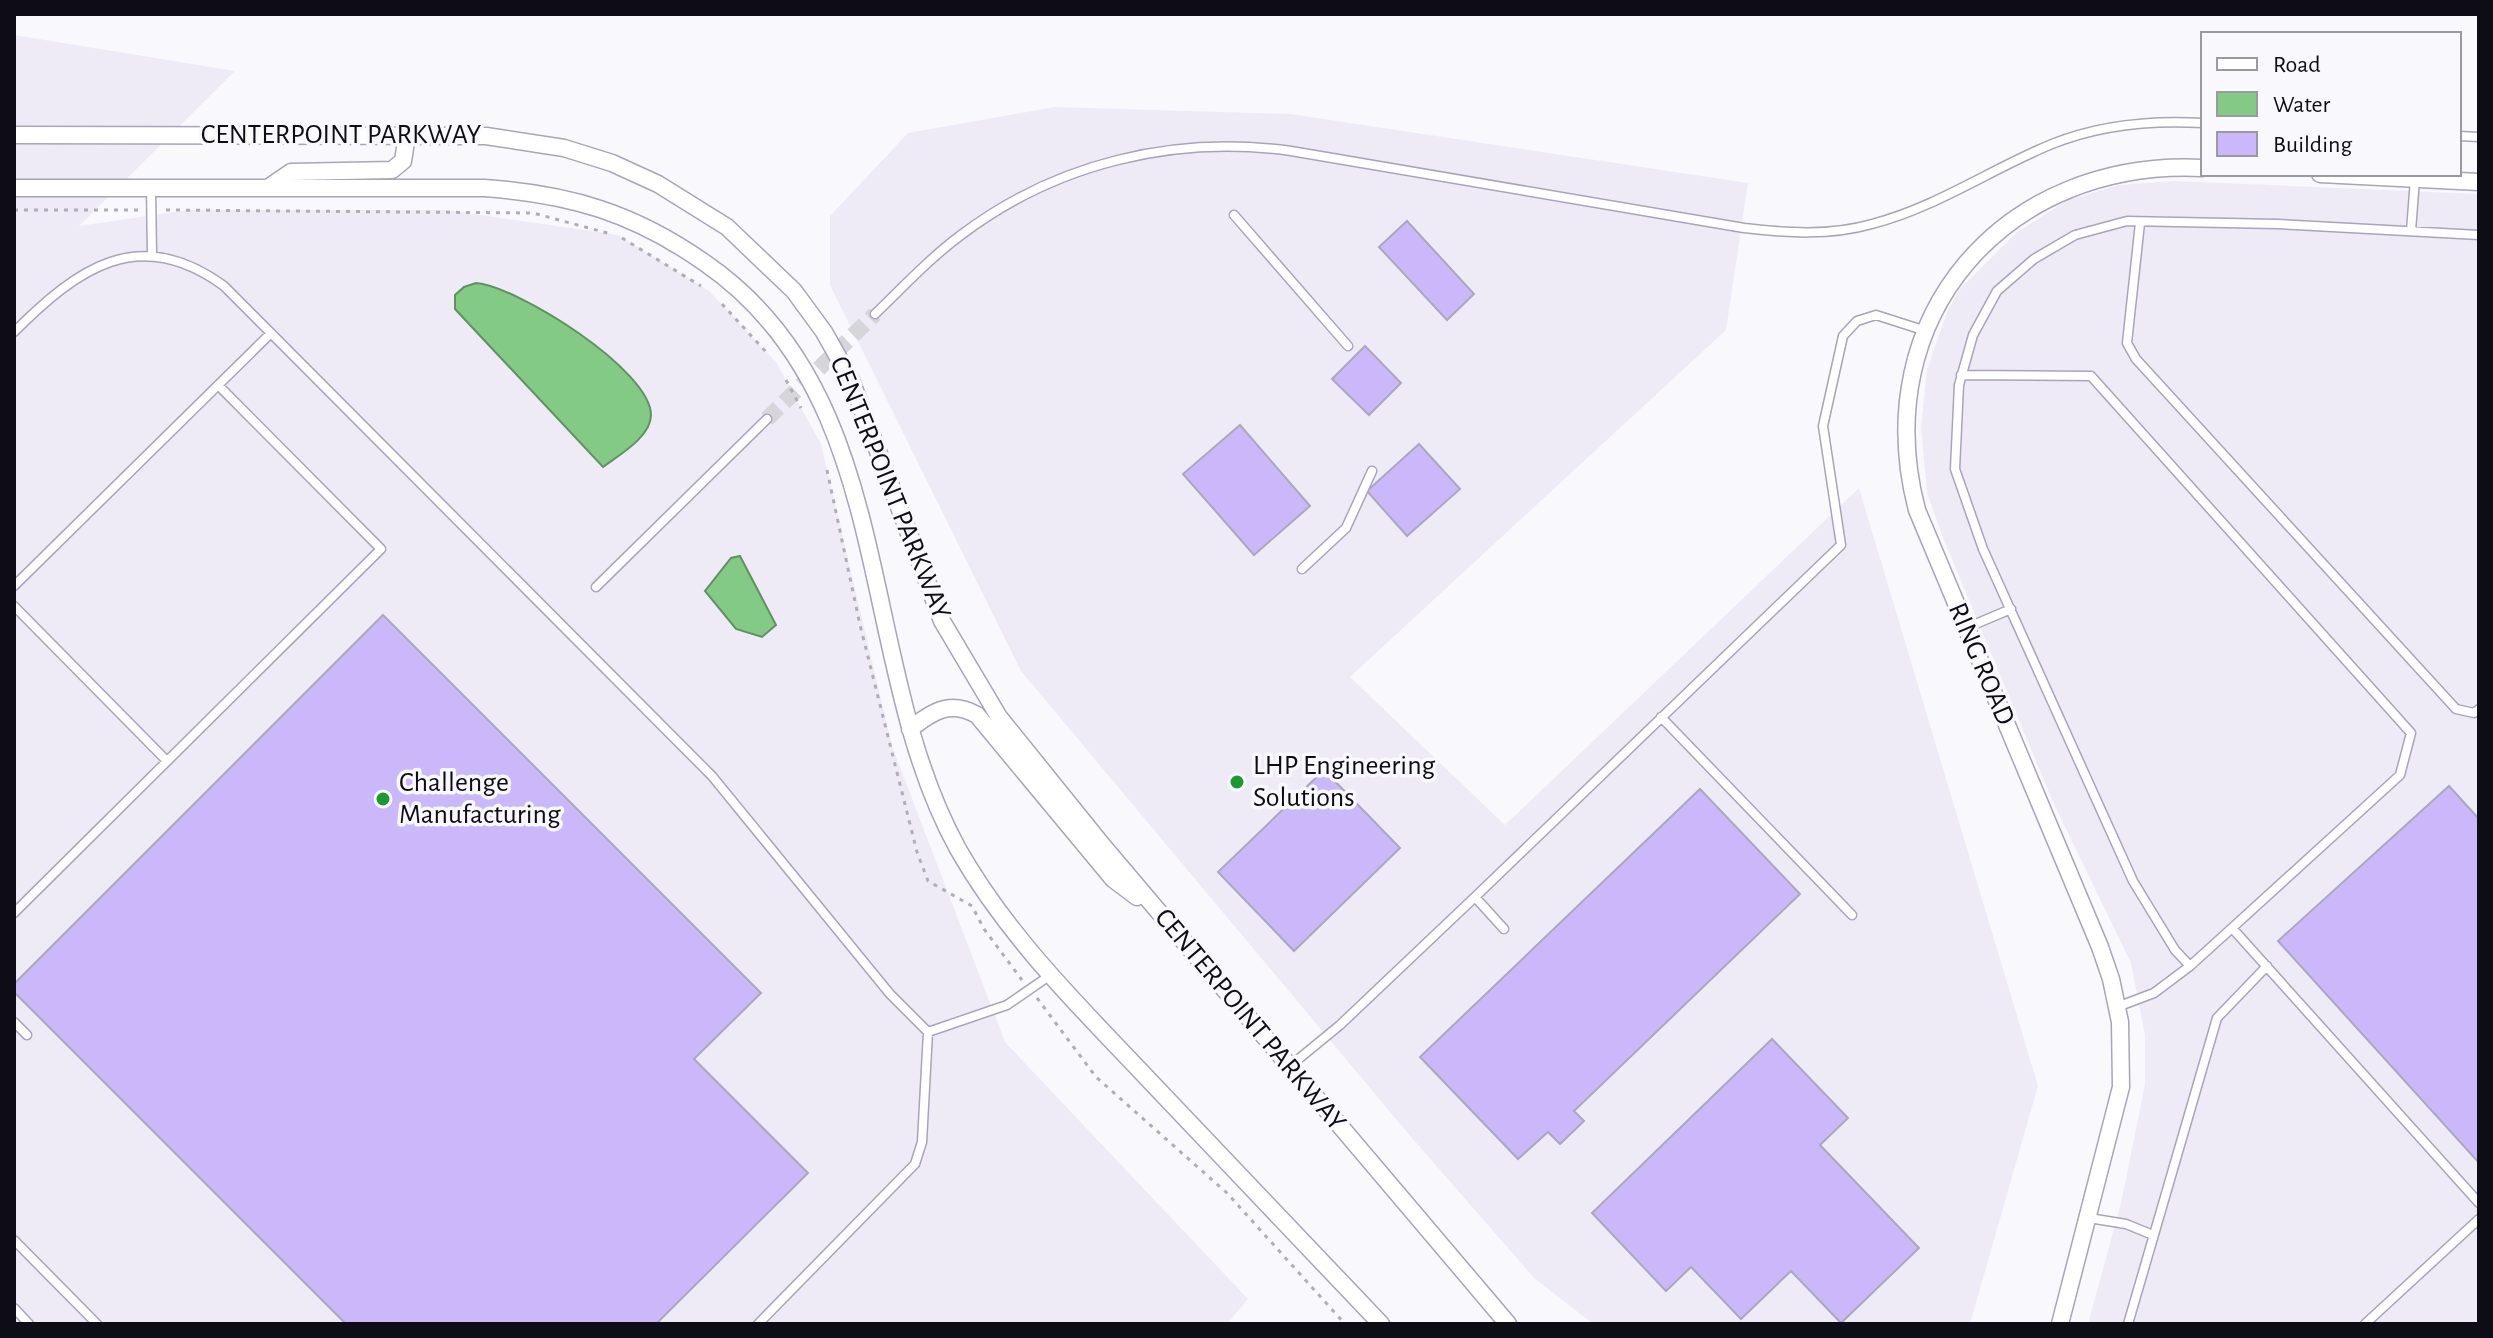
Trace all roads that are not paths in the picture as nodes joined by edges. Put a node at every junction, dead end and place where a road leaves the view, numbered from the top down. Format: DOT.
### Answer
graph roads {
  1 [pos="2201,123"];
  2 [pos="14,135"];
  3 [pos="407,135"];
  4 [pos="2201,168"];
  5 [pos="2358,176"];
  6 [pos="2415,179"];
  7 [pos="2479,182"];
  8 [pos="151,187"];
  9 [pos="14,188"];
  10 [pos="267,188"];
  11 [pos="1234,215"];
  12 [pos="2140,223"];
  13 [pos="2411,231"];
  14 [pos="2479,235"];
  15 [pos="152,255"];
  16 [pos="875,314"];
  17 [pos="1926,331"];
  18 [pos="14,332"];
  19 [pos="271,333"];
  20 [pos="1348,346"];
  21 [pos="1961,375"];
  22 [pos="218,385"];
  23 [pos="767,419"];
  24 [pos="1372,471"];
  25 [pos="1302,569"];
  26 [pos="14,586"];
  27 [pos="596,587"];
  28 [pos="14,606"];
  29 [pos="2011,609"];
  30 [pos="1965,628"];
  31 [pos="2476,711"];
  32 [pos="1661,717"];
  33 [pos="2479,723"];
  34 [pos="910,729"];
  35 [pos="166,760"];
  36 [pos="1475,897"];
  37 [pos="14,913"];
  38 [pos="1852,915"];
  39 [pos="1166,920"];
  40 [pos="2232,928"];
  41 [pos="1504,929"];
  42 [pos="2190,966"];
  43 [pos="2267,966"];
  44 [pos="1049,976"];
  45 [pos="2117,1007"];
  46 [pos="14,1022"];
  47 [pos="928,1032"];
  48 [pos="27,1035"];
  49 [pos="1290,1066"];
  50 [pos="2479,1203"];
  51 [pos="2089,1218"];
  52 [pos="2479,1219"];
  53 [pos="2153,1235"];
  54 [pos="14,1240"];
  55 [pos="14,1308"];
  56 [pos="29,1324"];
  57 [pos="97,1324"];
  58 [pos="758,1324"];
  59 [pos="1381,1324"];
  60 [pos="1508,1324"];
  61 [pos="2060,1324"];
  62 [pos="2128,1324"];
  63 [pos="2365,1324"];
  1 -- 16 [label="lane"];
  2 -- 3 [label="street, CENTERPOINT PARKWAY"];
  3 -- 10 [label="street"];
  3 -- 39 [label="street, CENTERPOINT PARKWAY"];
  4 -- 17 [label="street, RING ROAD"];
  5 -- 6 [label="street"];
  6 -- 7 [label="street"];
  6 -- 13 [label="lane"];
  8 -- 9 [label="street, CENTERPOINT PARKWAY"];
  8 -- 10 [label="street, CENTERPOINT PARKWAY"];
  8 -- 15 [label="lane"];
  10 -- 34 [label="street, CENTERPOINT PARKWAY"];
  11 -- 20 [label="lane"];
  12 -- 13 [label="lane"];
  12 -- 21 [label="lane"];
  12 -- 31 [label="lane"];
  13 -- 14 [label="lane"];
  15 -- 18 [label="lane"];
  15 -- 19 [label="lane"];
  17 -- 30 [label="street, RING ROAD"];
  17 -- 32 [label="lane"];
  19 -- 22 [label="lane"];
  19 -- 47 [label="lane"];
  21 -- 29 [label="lane"];
  21 -- 40 [label="lane"];
  22 -- 26 [label="lane"];
  22 -- 35 [label="lane"];
  23 -- 27 [label="lane"];
  24 -- 25 [label="lane"];
  28 -- 35 [label="lane"];
  29 -- 30 [label="lane"];
  29 -- 42 [label="lane"];
  30 -- 45 [label="street, RING ROAD"];
  31 -- 33 [label="lane"];
  32 -- 36 [label="lane"];
  32 -- 38 [label="lane"];
  34 -- 39 [label="street"];
  34 -- 44 [label="street, CENTERPOINT PARKWAY"];
  35 -- 37 [label="lane"];
  36 -- 41 [label="lane"];
  36 -- 49 [label="lane"];
  39 -- 49 [label="street, CENTERPOINT PARKWAY"];
  40 -- 42 [label="lane"];
  40 -- 43 [label="lane"];
  42 -- 45 [label="lane"];
  43 -- 50 [label="lane"];
  43 -- 53 [label="lane"];
  44 -- 47 [label="lane"];
  44 -- 59 [label="street, CENTERPOINT PARKWAY"];
  45 -- 51 [label="street, RING ROAD"];
  46 -- 48 [label="lane"];
  47 -- 58 [label="lane"];
  49 -- 60 [label="street, CENTERPOINT PARKWAY"];
  51 -- 53 [label="lane"];
  51 -- 61 [label="street, RING ROAD"];
  52 -- 63 [label="lane"];
  53 -- 62 [label="lane"];
  54 -- 57 [label="lane"];
  55 -- 56 [label="lane"];
}
